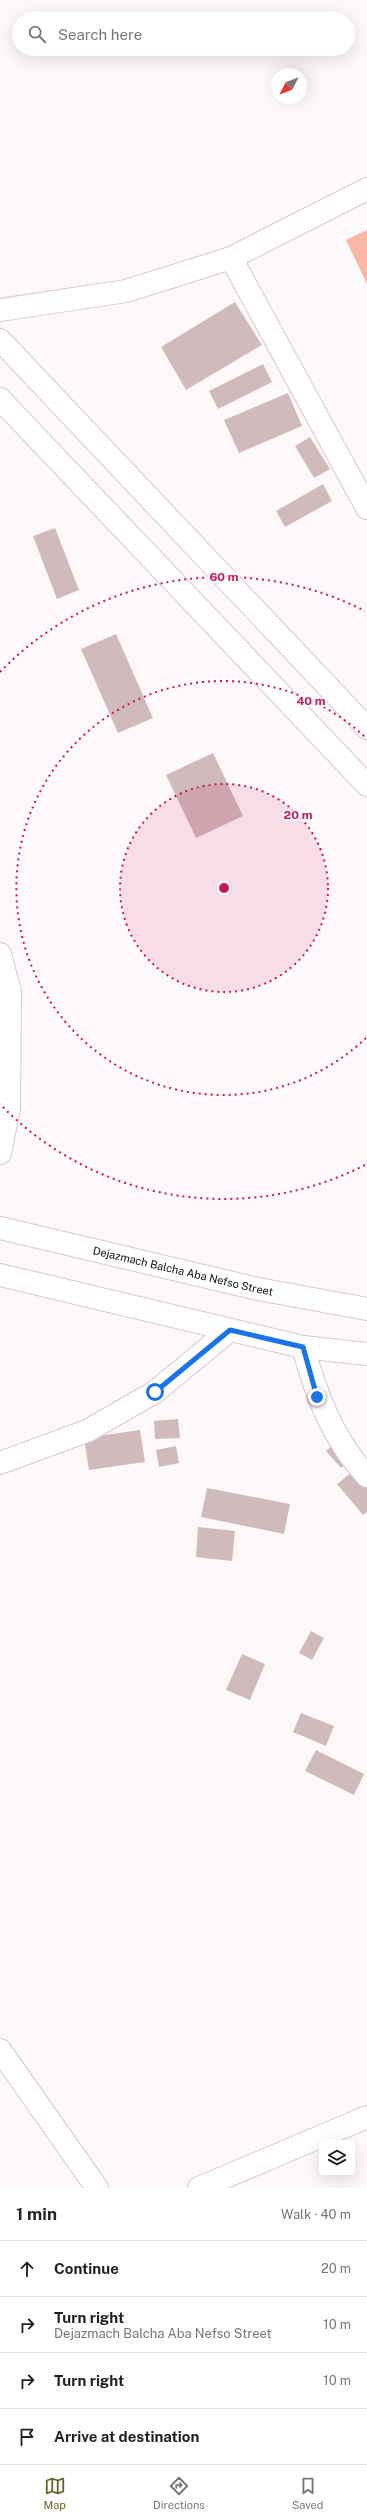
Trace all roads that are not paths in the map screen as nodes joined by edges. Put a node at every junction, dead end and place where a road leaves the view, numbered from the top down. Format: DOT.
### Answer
graph roads {
  1 [pos="367,189"];
  2 [pos="231,258"];
  3 [pos="0,310"];
  4 [pos="0,340"];
  5 [pos="0,399"];
  6 [pos="367,508"];
  7 [pos="367,728"];
  8 [pos="367,785"];
  9 [pos="0,954"];
  10 [pos="0,1153"];
  11 [pos="0,1228"];
  12 [pos="0,1275"];
  13 [pos="367,1309"];
  14 [pos="230,1330"];
  15 [pos="303,1347"];
  16 [pos="367,1354"];
  17 [pos="0,1463"];
  18 [pos="367,1476"];
  19 [pos="0,2050"];
  20 [pos="367,2117"];
  21 [pos="97,2188"];
  22 [pos="199,2188"];
  1 -- 2 [label="main road"];
  2 -- 3 [label="main road"];
  2 -- 6 [label="main road"];
  4 -- 7 [label="main road"];
  5 -- 8 [label="main road"];
  9 -- 10 [label="main road"];
  11 -- 13 [label="main road, Dejazmach Balcha Aba Nefso Street"];
  12 -- 14 [label="main road"];
  14 -- 15 [label="main road"];
  14 -- 17 [label="main road"];
  15 -- 16 [label="main road"];
  15 -- 18 [label="main road"];
  19 -- 21 [label="main road"];
  20 -- 22 [label="main road"];
}
